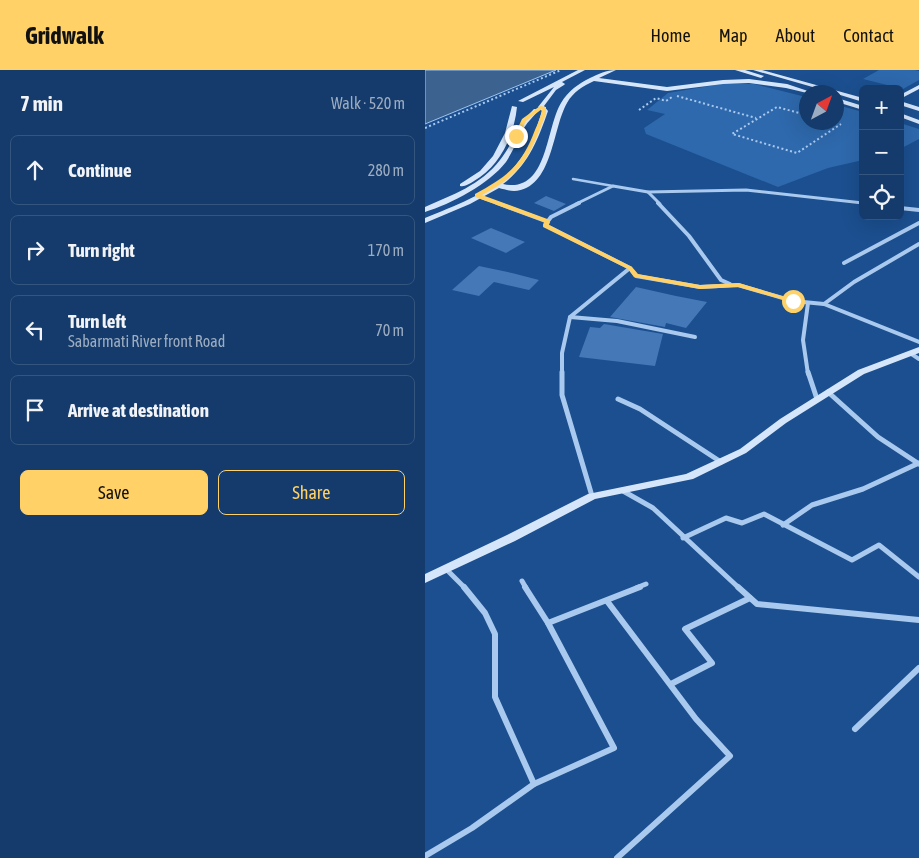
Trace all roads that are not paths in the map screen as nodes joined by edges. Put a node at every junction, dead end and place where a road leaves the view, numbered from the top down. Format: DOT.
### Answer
graph roads {
  1 [pos="582,70"];
  2 [pos="590,70"];
  3 [pos="613,70"];
  4 [pos="738,70"];
  5 [pos="756,70"];
  6 [pos="778,70"];
  7 [pos="593,79"];
  8 [pos="799,85"];
  9 [pos="919,86"];
  10 [pos="799,90"];
  11 [pos="859,92"];
  12 [pos="904,95"];
  13 [pos="844,96"];
  14 [pos="852,97"];
  15 [pos="859,99"];
  16 [pos="521,101"];
  17 [pos="844,102"];
  18 [pos="904,104"];
  19 [pos="514,107"];
  20 [pos="540,107"];
  21 [pos="859,107"];
  22 [pos="904,109"];
  23 [pos="919,109"];
  24 [pos="919,115"];
  25 [pos="904,116"];
  26 [pos="919,122"];
  27 [pos="573,179"];
  28 [pos="496,185"];
  29 [pos="613,186"];
  30 [pos="648,192"];
  31 [pos="477,196"];
  32 [pos="425,203"];
  33 [pos="859,204"];
  34 [pos="904,208"];
  35 [pos="425,210"];
  36 [pos="919,210"];
  37 [pos="425,222"];
  38 [pos="548,222"];
  39 [pos="919,223"];
  40 [pos="919,244"];
  41 [pos="844,263"];
  42 [pos="630,268"];
  43 [pos="730,284"];
  44 [pos="808,303"];
  45 [pos="824,304"];
  46 [pos="570,317"];
  47 [pos="695,337"];
  48 [pos="919,342"];
  49 [pos="916,354"];
  50 [pos="827,392"];
  51 [pos="619,399"];
  52 [pos="817,399"];
  53 [pos="721,462"];
  54 [pos="918,464"];
  55 [pos="623,491"];
  56 [pos="592,496"];
  57 [pos="783,525"];
  58 [pos="683,538"];
  59 [pos="446,569"];
  60 [pos="919,577"];
  61 [pos="425,578"];
  62 [pos="522,581"];
  63 [pos="646,584"];
  64 [pos="750,598"];
  65 [pos="607,601"];
  66 [pos="919,620"];
  67 [pos="548,623"];
  68 [pos="919,668"];
  69 [pos="671,684"];
  70 [pos="855,729"];
  71 [pos="535,784"];
  72 [pos="425,856"];
  73 [pos="617,858"];
  1 -- 16 [label="main road"];
  2 -- 20 [label="main road"];
  3 -- 7 [label="main road"];
  4 -- 8 [label="main road"];
  5 -- 14 [label="main road"];
  6 -- 11 [label="main road"];
  7 -- 10 [label="main road"];
  7 -- 28 [label="main road"];
  9 -- 12 [label="main road"];
  13 -- 14 [label="main road"];
  14 -- 15 [label="main road"];
  16 -- 19 [label="main road"];
  16 -- 20 [label="main road"];
  17 -- 21 [label="main road"];
  18 -- 23 [label="main road"];
  19 -- 20 [label="main road"];
  19 -- 32 [label="main road"];
  20 -- 28 [label="main road"];
  20 -- 35 [label="main road"];
  22 -- 24 [label="main road"];
  25 -- 26 [label="main road"];
  27 -- 29 [label="lane"];
  28 -- 31 [label="main road"];
  29 -- 30 [label="street"];
  29 -- 38 [label="street"];
  30 -- 33 [label="street"];
  30 -- 43 [label="street"];
  31 -- 37 [label="main road"];
  31 -- 38 [label="street"];
  34 -- 36 [label="street"];
  38 -- 42 [label="street"];
  39 -- 41 [label="street"];
  40 -- 45 [label="street"];
  42 -- 43 [label="street"];
  42 -- 46 [label="street"];
  43 -- 44 [label="street"];
  44 -- 45 [label="street"];
  44 -- 52 [label="street"];
  45 -- 48 [label="street"];
  46 -- 47 [label="street"];
  46 -- 56 [label="street"];
  49 -- 50 [label="main road"];
  50 -- 52 [label="main road"];
  50 -- 54 [label="street"];
  51 -- 53 [label="street"];
  52 -- 53 [label="main road"];
  53 -- 55 [label="main road"];
  54 -- 57 [label="street"];
  55 -- 56 [label="main road"];
  55 -- 58 [label="street"];
  56 -- 59 [label="main road"];
  57 -- 58 [label="street"];
  57 -- 60 [label="street"];
  58 -- 64 [label="street"];
  59 -- 61 [label="main road"];
  59 -- 71 [label="street"];
  62 -- 67 [label="street"];
  63 -- 65 [label="street"];
  64 -- 66 [label="street"];
  64 -- 69 [label="street"];
  65 -- 67 [label="street"];
  65 -- 69 [label="street"];
  67 -- 71 [label="street"];
  68 -- 70 [label="street"];
  69 -- 73 [label="street"];
  71 -- 72 [label="street"];
}
